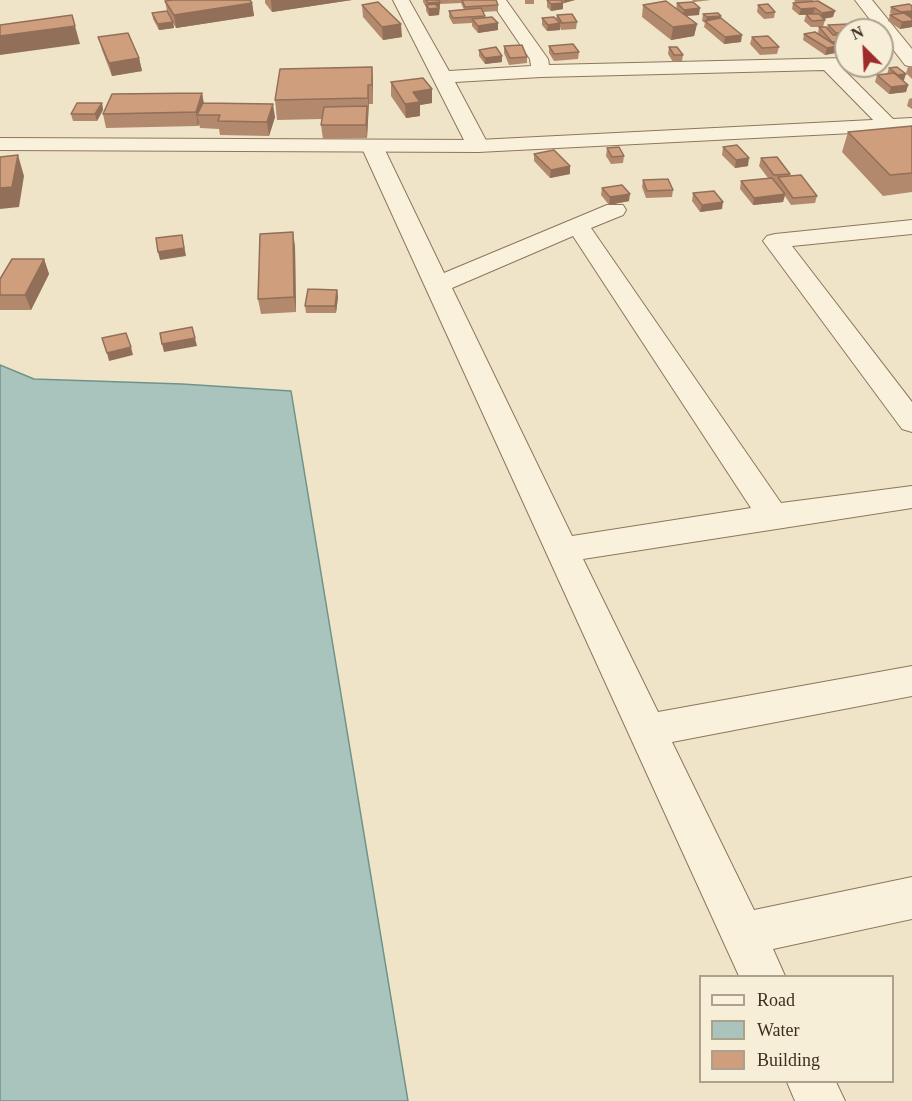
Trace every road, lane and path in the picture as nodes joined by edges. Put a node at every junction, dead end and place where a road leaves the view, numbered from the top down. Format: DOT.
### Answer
graph roads {
  1 [pos="400,0"];
  2 [pos="498,0"];
  3 [pos="863,0"];
  4 [pos="876,18"];
  5 [pos="894,40"];
  6 [pos="912,61"];
  7 [pos="894,62"];
  8 [pos="834,65"];
  9 [pos="541,71"];
  10 [pos="443,76"];
  11 [pos="849,78"];
  12 [pos="912,124"];
  13 [pos="890,125"];
  14 [pos="0,144"];
  15 [pos="372,146"];
  16 [pos="477,146"];
  17 [pos="615,210"];
  18 [pos="578,225"];
  19 [pos="912,227"];
  20 [pos="438,285"];
  21 [pos="912,422"];
  22 [pos="912,497"];
  23 [pos="773,516"];
  24 [pos="562,550"];
  25 [pos="912,681"];
  26 [pos="646,731"];
  27 [pos="912,898"];
  28 [pos="742,934"];
  29 [pos="762,975"];
  30 [pos="811,1083"];
  31 [pos="820,1101"];
  1 -- 10 [label="street"];
  2 -- 9 [label="street"];
  3 -- 4 [label="street"];
  5 -- 6 [label="street"];
  6 -- 7 [label="street"];
  8 -- 9 [label="street"];
  9 -- 10 [label="street"];
  10 -- 16 [label="street"];
  11 -- 13 [label="street"];
  12 -- 13 [label="street"];
  13 -- 16 [label="street"];
  14 -- 15 [label="street"];
  15 -- 16 [label="street"];
  15 -- 20 [label="street"];
  17 -- 18 [label="street"];
  18 -- 20 [label="street"];
  18 -- 23 [label="street"];
  19 -- 21 [label="street"];
  20 -- 24 [label="street"];
  22 -- 23 [label="street"];
  23 -- 24 [label="street"];
  24 -- 26 [label="street"];
  25 -- 26 [label="street"];
  26 -- 28 [label="street"];
  27 -- 28 [label="street"];
  28 -- 29 [label="street"];
  30 -- 31 [label="street"];
}
